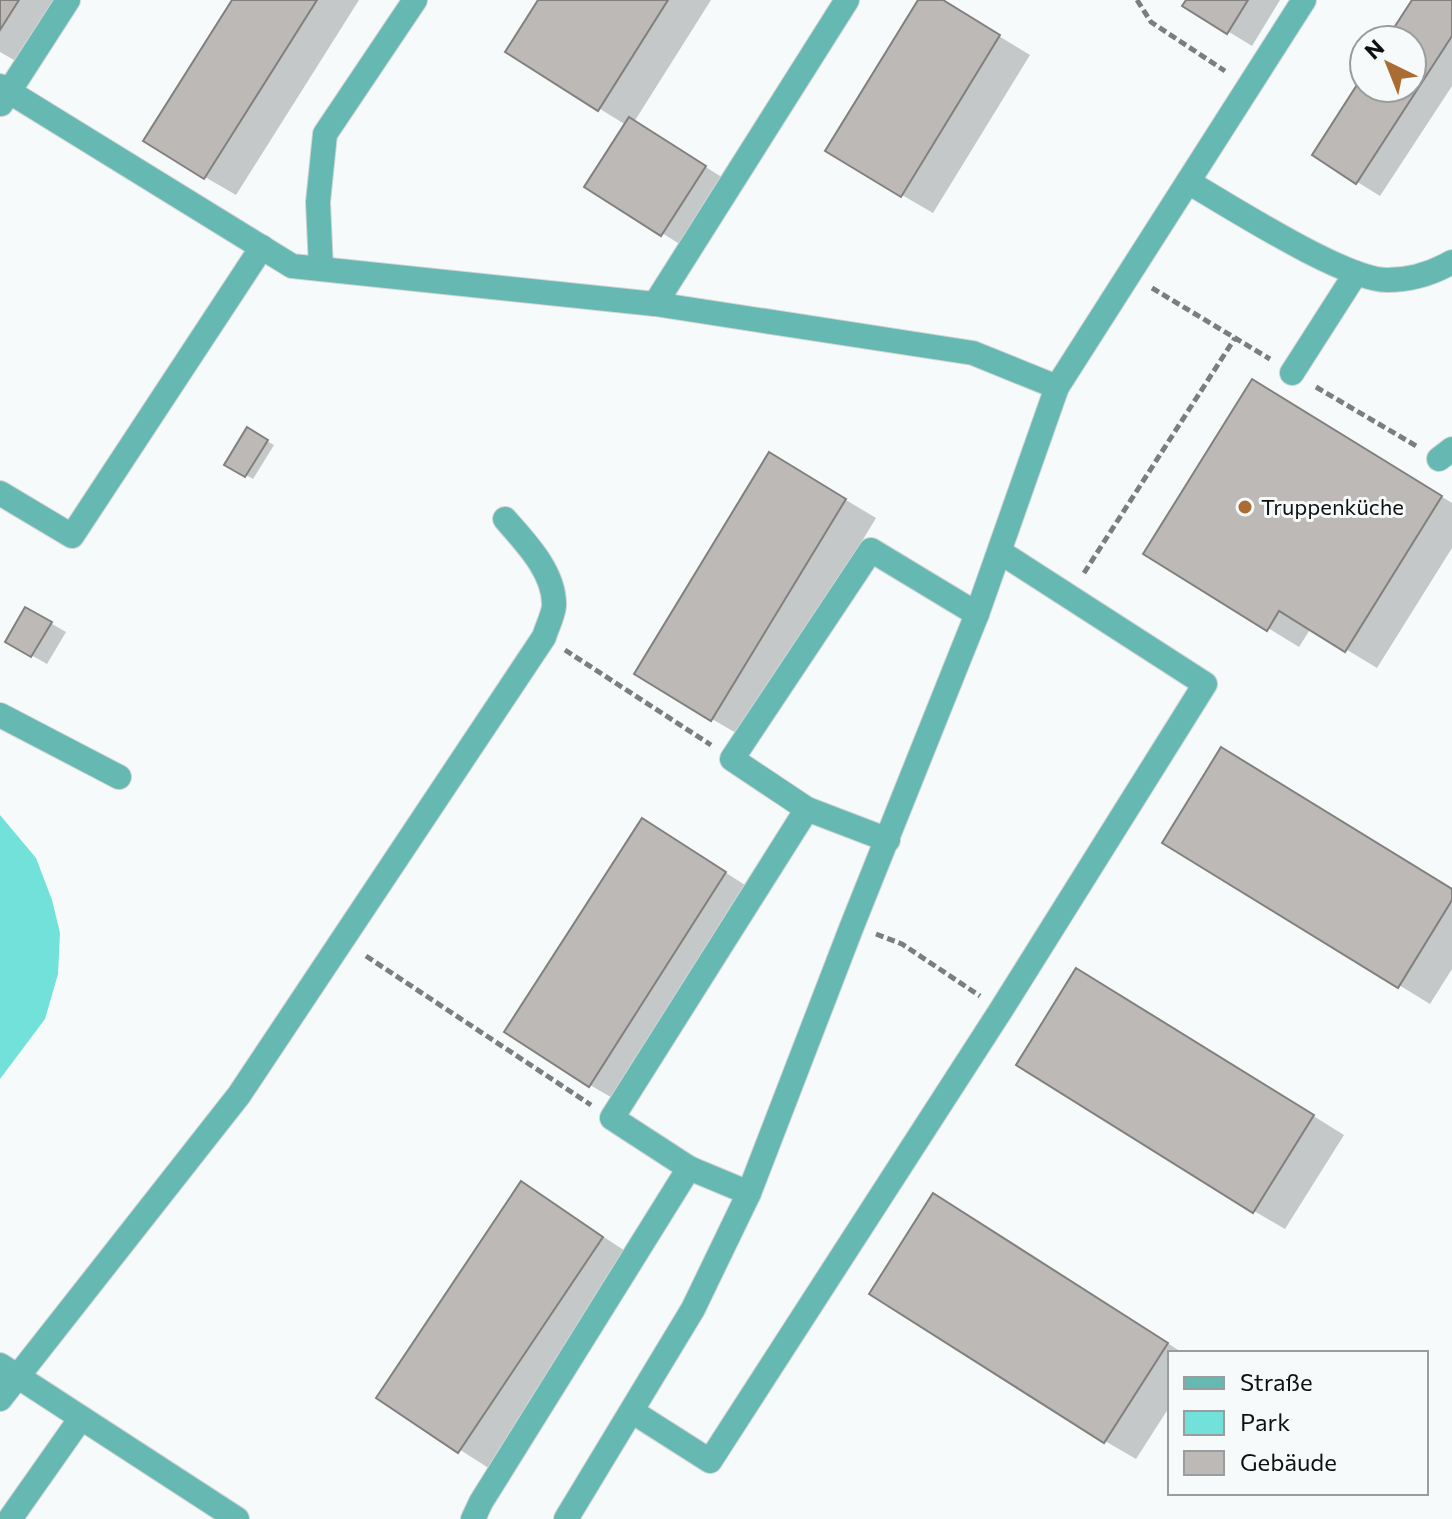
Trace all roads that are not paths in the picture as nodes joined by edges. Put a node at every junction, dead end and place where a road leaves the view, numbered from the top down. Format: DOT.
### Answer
graph roads {
  1 [pos="68,0"];
  2 [pos="415,0"];
  3 [pos="847,0"];
  4 [pos="1304,0"];
  5 [pos="3,94"];
  6 [pos="1188,182"];
  7 [pos="262,247"];
  8 [pos="1452,262"];
  9 [pos="321,268"];
  10 [pos="1356,273"];
  11 [pos="655,304"];
  12 [pos="1292,373"];
  13 [pos="1057,387"];
  14 [pos="0,493"];
  15 [pos="505,519"];
  16 [pos="1000,552"];
  17 [pos="977,614"];
  18 [pos="0,715"];
  19 [pos="119,777"];
  20 [pos="807,809"];
  21 [pos="888,840"];
  22 [pos="689,1168"];
  23 [pos="749,1193"];
  24 [pos="9,1371"];
  25 [pos="0,1399"];
  26 [pos="633,1412"];
  27 [pos="81,1418"];
  28 [pos="10,1519"];
  29 [pos="237,1519"];
  30 [pos="473,1519"];
  31 [pos="566,1519"];
  1 -- 5 [label="lane"];
  2 -- 9 [label="lane"];
  3 -- 11 [label="lane"];
  4 -- 6 [label="lane"];
  5 -- 7 [label="lane"];
  6 -- 10 [label="lane"];
  6 -- 13 [label="lane"];
  7 -- 9 [label="lane"];
  7 -- 14 [label="lane"];
  8 -- 10 [label="lane"];
  9 -- 11 [label="lane"];
  10 -- 12 [label="lane"];
  11 -- 13 [label="lane"];
  13 -- 16 [label="lane"];
  15 -- 24 [label="lane"];
  16 -- 17 [label="lane"];
  16 -- 26 [label="lane"];
  17 -- 20 [label="lane"];
  17 -- 21 [label="lane"];
  18 -- 19 [label="lane"];
  20 -- 21 [label="lane"];
  20 -- 22 [label="lane"];
  21 -- 23 [label="lane"];
  22 -- 23 [label="lane"];
  22 -- 30 [label="lane"];
  23 -- 26 [label="lane"];
  24 -- 25 [label="lane"];
  24 -- 27 [label="lane"];
  26 -- 31 [label="lane"];
  27 -- 28 [label="lane"];
  27 -- 29 [label="lane"];
}
